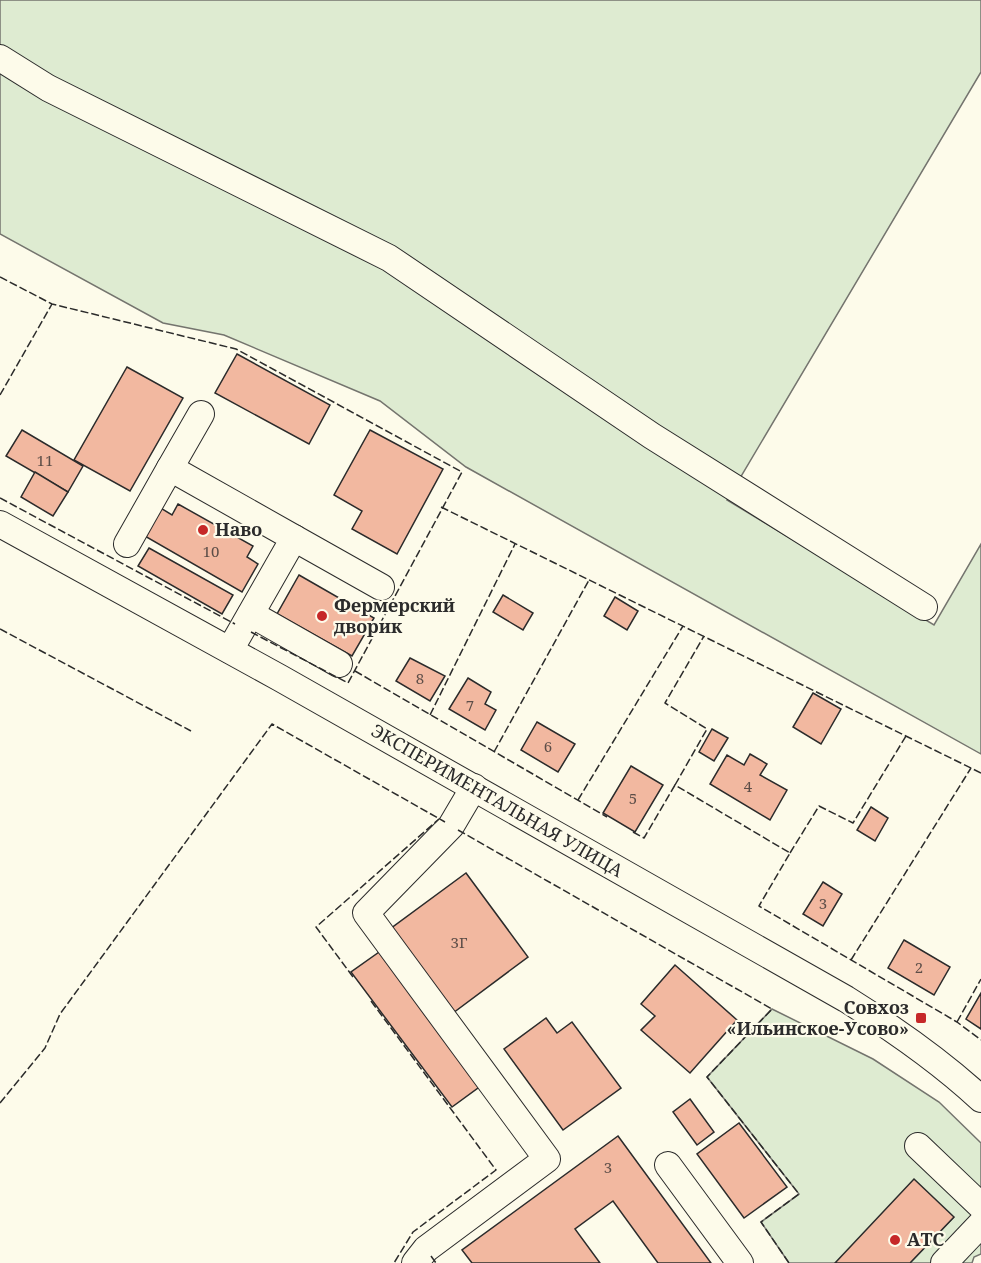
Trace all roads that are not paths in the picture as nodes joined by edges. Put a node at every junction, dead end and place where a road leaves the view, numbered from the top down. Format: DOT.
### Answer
graph roads {
  1 [pos="0,58"];
  2 [pos="201,414"];
  3 [pos="170,468"];
  4 [pos="0,524"];
  5 [pos="294,538"];
  6 [pos="127,544"];
  7 [pos="381,588"];
  8 [pos="924,607"];
  9 [pos="251,614"];
  10 [pos="230,650"];
  11 [pos="339,664"];
  12 [pos="474,787"];
  13 [pos="981,1098"];
  14 [pos="918,1146"];
  15 [pos="668,1165"];
  16 [pos="981,1206"];
  17 [pos="981,1224"];
  18 [pos="415,1263"];
  19 [pos="740,1263"];
  20 [pos="944,1263"];
  1 -- 8 [label="street"];
  2 -- 3 [label="street"];
  3 -- 5 [label="street"];
  3 -- 6 [label="street"];
  4 -- 10 [label="street, ЭКСПЕРИМЕНТАЛЬНАЯ УЛИЦА"];
  5 -- 7 [label="street"];
  5 -- 9 [label="street"];
  9 -- 10 [label="street"];
  9 -- 11 [label="street"];
  10 -- 12 [label="street, ЭКСПЕРИМЕНТАЛЬНАЯ УЛИЦА"];
  12 -- 13 [label="street, ЭКСПЕРИМЕНТАЛЬНАЯ УЛИЦА"];
  12 -- 18 [label="street"];
  14 -- 16 [label="street"];
  15 -- 19 [label="street"];
  17 -- 20 [label="street"];
}
